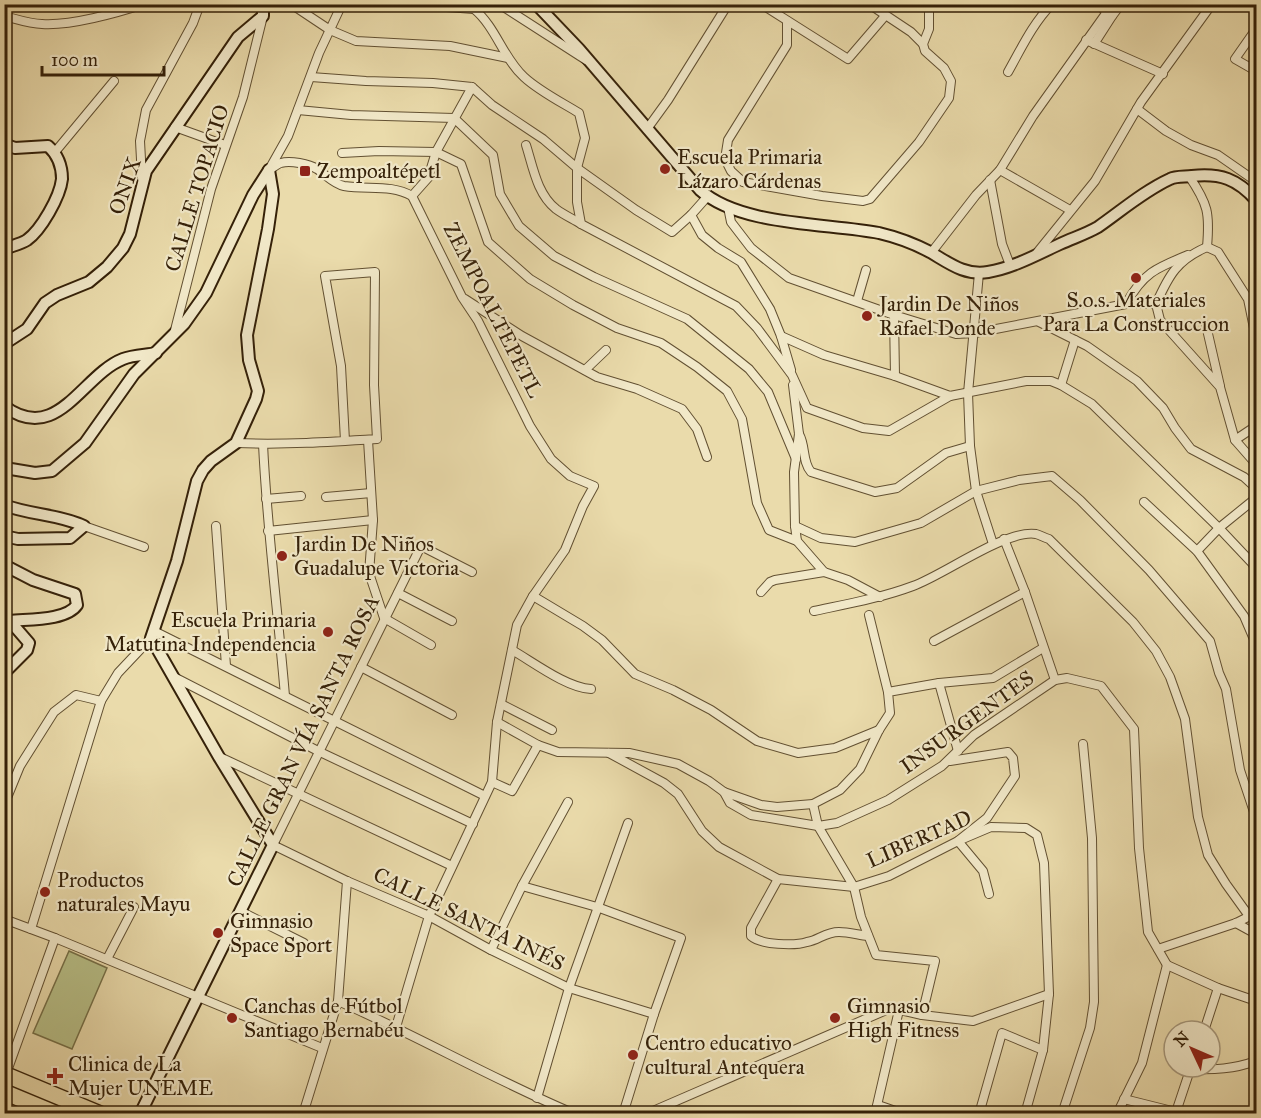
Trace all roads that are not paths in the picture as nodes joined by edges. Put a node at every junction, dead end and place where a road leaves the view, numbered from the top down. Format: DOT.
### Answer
graph roads {
  1 [pos="144,4"];
  2 [pos="200,4"];
  3 [pos="291,4"];
  4 [pos="342,4"];
  5 [pos="406,4"];
  6 [pos="499,4"];
  7 [pos="536,4"];
  8 [pos="728,4"];
  9 [pos="761,4"];
  10 [pos="869,4"];
  11 [pos="929,4"];
  12 [pos="1052,4"];
  13 [pos="1097,4"];
  14 [pos="1121,4"];
  15 [pos="1212,4"];
  16 [pos="476,7"];
  17 [pos="771,7"];
  18 [pos="263,10"];
  19 [pos="1110,14"];
  20 [pos="4,16"];
  21 [pos="885,16"];
  22 [pos="787,21"];
  23 [pos="1257,28"];
  24 [pos="330,30"];
  25 [pos="1090,42"];
  26 [pos="923,44"];
  27 [pos="508,58"];
  28 [pos="592,64"];
  29 [pos="1257,71"];
  30 [pos="1008,72"];
  31 [pos="1163,74"];
  32 [pos="311,77"];
  33 [pos="114,81"];
  34 [pos="471,87"];
  35 [pos="1137,109"];
  36 [pos="298,110"];
  37 [pos="454,118"];
  38 [pos="175,127"];
  39 [pos="647,129"];
  40 [pos="4,144"];
  41 [pos="225,145"];
  42 [pos="526,145"];
  43 [pos="51,149"];
  44 [pos="436,152"];
  45 [pos="342,153"];
  46 [pos="577,168"];
  47 [pos="269,170"];
  48 [pos="1000,170"];
  49 [pos="1189,176"];
  50 [pos="990,180"];
  51 [pos="142,185"];
  52 [pos="1257,191"];
  53 [pos="412,196"];
  54 [pos="707,196"];
  55 [pos="1257,200"];
  56 [pos="728,207"];
  57 [pos="1070,210"];
  58 [pos="691,215"];
  59 [pos="581,224"];
  60 [pos="1208,247"];
  61 [pos="751,248"];
  62 [pos="4,249"];
  63 [pos="931,253"];
  64 [pos="1193,253"];
  65 [pos="1036,255"];
  66 [pos="741,261"];
  67 [pos="1010,265"];
  68 [pos="866,270"];
  69 [pos="979,273"];
  70 [pos="462,297"];
  71 [pos="857,301"];
  72 [pos="1126,304"];
  73 [pos="1156,304"];
  74 [pos="894,315"];
  75 [pos="1039,322"];
  76 [pos="1206,326"];
  77 [pos="975,333"];
  78 [pos="173,335"];
  79 [pos="781,336"];
  80 [pos="1257,338"];
  81 [pos="1075,340"];
  82 [pos="4,344"];
  83 [pos="606,351"];
  84 [pos="156,353"];
  85 [pos="585,370"];
  86 [pos="792,375"];
  87 [pos="895,376"];
  88 [pos="1061,385"];
  89 [pos="1220,387"];
  90 [pos="968,393"];
  91 [pos="950,396"];
  92 [pos="4,406"];
  93 [pos="1257,426"];
  94 [pos="799,434"];
  95 [pos="372,440"];
  96 [pos="1235,440"];
  97 [pos="345,441"];
  98 [pos="236,443"];
  99 [pos="263,444"];
  100 [pos="970,446"];
  101 [pos="707,456"];
  102 [pos="796,459"];
  103 [pos="1257,464"];
  104 [pos="4,466"];
  105 [pos="1257,488"];
  106 [pos="976,491"];
  107 [pos="372,493"];
  108 [pos="301,496"];
  109 [pos="326,497"];
  110 [pos="1257,498"];
  111 [pos="266,499"];
  112 [pos="1144,502"];
  113 [pos="4,505"];
  114 [pos="373,520"];
  115 [pos="84,526"];
  116 [pos="216,526"];
  117 [pos="795,526"];
  118 [pos="1219,528"];
  119 [pos="268,531"];
  120 [pos="4,536"];
  121 [pos="1004,539"];
  122 [pos="797,541"];
  123 [pos="993,544"];
  124 [pos="144,547"];
  125 [pos="1197,551"];
  126 [pos="4,565"];
  127 [pos="1257,570"];
  128 [pos="824,572"];
  129 [pos="472,573"];
  130 [pos="761,592"];
  131 [pos="1026,592"];
  132 [pos="398,593"];
  133 [pos="533,596"];
  134 [pos="880,597"];
  135 [pos="814,611"];
  136 [pos="869,615"];
  137 [pos="384,618"];
  138 [pos="7,620"];
  139 [pos="452,621"];
  140 [pos="153,634"];
  141 [pos="934,641"];
  142 [pos="1257,644"];
  143 [pos="431,645"];
  144 [pos="1043,648"];
  145 [pos="512,650"];
  146 [pos="226,666"];
  147 [pos="361,668"];
  148 [pos="4,673"];
  149 [pos="176,678"];
  150 [pos="1058,679"];
  151 [pos="939,683"];
  152 [pos="591,688"];
  153 [pos="888,692"];
  154 [pos="285,696"];
  155 [pos="100,701"];
  156 [pos="501,704"];
  157 [pos="452,716"];
  158 [pos="334,722"];
  159 [pos="497,722"];
  160 [pos="552,730"];
  161 [pos="879,730"];
  162 [pos="1083,744"];
  163 [pos="538,745"];
  164 [pos="958,751"];
  165 [pos="320,752"];
  166 [pos="609,753"];
  167 [pos="219,757"];
  168 [pos="950,761"];
  169 [pos="492,782"];
  170 [pos="724,792"];
  171 [pos="1248,792"];
  172 [pos="299,793"];
  173 [pos="485,796"];
  174 [pos="1257,799"];
  175 [pos="568,801"];
  176 [pos="813,804"];
  177 [pos="4,806"];
  178 [pos="1257,818"];
  179 [pos="628,823"];
  180 [pos="473,824"];
  181 [pos="818,826"];
  182 [pos="957,841"];
  183 [pos="273,845"];
  184 [pos="452,866"];
  185 [pos="778,879"];
  186 [pos="347,881"];
  187 [pos="522,886"];
  188 [pos="854,887"];
  189 [pos="989,894"];
  190 [pos="134,907"];
  191 [pos="597,907"];
  192 [pos="240,911"];
  193 [pos="1253,915"];
  194 [pos="429,916"];
  195 [pos="4,919"];
  196 [pos="1236,923"];
  197 [pos="31,929"];
  198 [pos="1257,934"];
  199 [pos="868,936"];
  200 [pos="55,938"];
  201 [pos="304,943"];
  202 [pos="1158,949"];
  203 [pos="491,950"];
  204 [pos="107,959"];
  205 [pos="1167,965"];
  206 [pos="569,988"];
  207 [pos="1218,988"];
  208 [pos="1049,994"];
  209 [pos="198,996"];
  210 [pos="338,1001"];
  211 [pos="1257,1001"];
  212 [pos="899,1010"];
  213 [pos="654,1014"];
  214 [pos="922,1015"];
  215 [pos="1207,1019"];
  216 [pos="396,1027"];
  217 [pos="322,1048"];
  218 [pos="1043,1050"];
  219 [pos="1257,1061"];
  220 [pos="1222,1069"];
  221 [pos="5,1074"];
  222 [pos="1187,1079"];
  223 [pos="4,1092"];
  224 [pos="537,1098"];
  225 [pos="1124,1099"];
  226 [pos="877,1109"];
  227 [pos="1176,1112"];
  228 [pos="53,1113"];
  229 [pos="100,1113"];
  230 [pos="140,1113"];
  231 [pos="303,1113"];
  232 [pos="574,1113"];
  233 [pos="623,1113"];
  234 [pos="646,1113"];
  235 [pos="904,1113"];
  236 [pos="979,1113"];
  237 [pos="1025,1113"];
  238 [pos="1062,1113"];
  239 [pos="1117,1113"];
  240 [pos="1191,1113"];
  1 -- 20 [label="street"];
  2 -- 51 [label="street"];
  3 -- 24 [label="street"];
  4 -- 24 [label="street"];
  5 -- 16 [label="street"];
  6 -- 28 [label="street"];
  7 -- 28 [label="street"];
  8 -- 39 [label="street"];
  9 -- 17 [label="street"];
  10 -- 21 [label="street"];
  11 -- 26 [label="street"];
  12 -- 30 [label="street"];
  13 -- 19 [label="street"];
  14 -- 19 [label="street"];
  15 -- 31 [label="street"];
  16 -- 27 [label="street"];
  17 -- 22 [label="street"];
  18 -- 38 [label="street, ONIX"];
  18 -- 41 [label="street, CALLE TOPACIO"];
  19 -- 25 [label="street"];
  21 -- 22 [label="street"];
  21 -- 26 [label="street"];
  22 -- 26 [label="street"];
  23 -- 29 [label="street"];
  24 -- 27 [label="street"];
  24 -- 32 [label="street"];
  25 -- 31 [label="street"];
  25 -- 48 [label="street"];
  27 -- 46 [label="street"];
  28 -- 39 [label="street"];
  31 -- 35 [label="street"];
  32 -- 34 [label="street"];
  32 -- 36 [label="street"];
  33 -- 43 [label="street"];
  34 -- 37 [label="street"];
  34 -- 46 [label="street"];
  35 -- 52 [label="street"];
  35 -- 57 [label="street"];
  36 -- 37 [label="street"];
  36 -- 47 [label="street"];
  37 -- 44 [label="street"];
  37 -- 102 [label="street"];
  38 -- 41 [label="street"];
  38 -- 51 [label="street, ONIX"];
  39 -- 54 [label="street"];
  40 -- 43 [label="street"];
  41 -- 78 [label="street, CALLE TOPACIO"];
  42 -- 59 [label="street"];
  43 -- 62 [label="street"];
  44 -- 45 [label="street"];
  44 -- 53 [label="street"];
  44 -- 122 [label="street"];
  46 -- 58 [label="street"];
  46 -- 59 [label="street"];
  47 -- 53 [label="street"];
  47 -- 78 [label="street"];
  47 -- 98 [label="street"];
  48 -- 50 [label="street"];
  48 -- 57 [label="street"];
  49 -- 55 [label="street"];
  49 -- 60 [label="street"];
  49 -- 65 [label="street"];
  50 -- 63 [label="street"];
  50 -- 67 [label="street"];
  51 -- 82 [label="street, ONIX"];
  53 -- 70 [label="street, ZEMPOALTEPETL"];
  54 -- 56 [label="street"];
  54 -- 58 [label="street"];
  56 -- 61 [label="street"];
  56 -- 63 [label="street"];
  57 -- 65 [label="street"];
  58 -- 66 [label="street"];
  59 -- 86 [label="street"];
  60 -- 64 [label="street"];
  60 -- 80 [label="street"];
  61 -- 66 [label="street"];
  61 -- 71 [label="street"];
  63 -- 69 [label="street"];
  64 -- 72 [label="street"];
  64 -- 73 [label="street"];
  65 -- 67 [label="street"];
  66 -- 79 [label="street"];
  67 -- 69 [label="street"];
  68 -- 71 [label="street"];
  69 -- 77 [label="street"];
  70 -- 85 [label="street"];
  70 -- 133 [label="street, ZEMPOALTEPETL"];
  71 -- 74 [label="street"];
  72 -- 73 [label="street"];
  72 -- 75 [label="street"];
  73 -- 89 [label="street"];
  74 -- 77 [label="street"];
  74 -- 87 [label="street"];
  75 -- 77 [label="street"];
  75 -- 81 [label="street"];
  76 -- 89 [label="street"];
  77 -- 90 [label="street"];
  78 -- 84 [label="street"];
  79 -- 86 [label="street"];
  79 -- 87 [label="street"];
  81 -- 88 [label="street"];
  81 -- 105 [label="street"];
  83 -- 85 [label="street"];
  84 -- 92 [label="street"];
  84 -- 104 [label="street"];
  85 -- 101 [label="street"];
  86 -- 91 [label="street"];
  86 -- 94 [label="street"];
  87 -- 91 [label="street"];
  88 -- 90 [label="street"];
  88 -- 118 [label="street"];
  89 -- 96 [label="street"];
  90 -- 91 [label="street"];
  90 -- 100 [label="street"];
  93 -- 96 [label="street"];
  94 -- 100 [label="street"];
  94 -- 102 [label="street"];
  95 -- 97 [label="street"];
  95 -- 97 [label="street"];
  95 -- 107 [label="street"];
  96 -- 103 [label="street"];
  97 -- 99 [label="street"];
  98 -- 99 [label="street"];
  98 -- 140 [label="street"];
  99 -- 111 [label="street"];
  100 -- 106 [label="street"];
  102 -- 117 [label="street"];
  106 -- 117 [label="street"];
  106 -- 123 [label="street"];
  106 -- 171 [label="street"];
  107 -- 109 [label="street"];
  107 -- 114 [label="street"];
  108 -- 111 [label="street"];
  110 -- 118 [label="street"];
  111 -- 119 [label="street"];
  112 -- 125 [label="street"];
  113 -- 115 [label="street"];
  114 -- 119 [label="street"];
  114 -- 137 [label="street"];
  115 -- 120 [label="street"];
  115 -- 124 [label="street"];
  116 -- 146 [label="street"];
  117 -- 122 [label="street"];
  118 -- 125 [label="street"];
  118 -- 127 [label="street"];
  119 -- 154 [label="street"];
  121 -- 123 [label="street"];
  121 -- 131 [label="street"];
  121 -- 193 [label="street"];
  122 -- 128 [label="street"];
  123 -- 134 [label="street"];
  125 -- 142 [label="street"];
  126 -- 138 [label="street"];
  128 -- 130 [label="street"];
  128 -- 134 [label="street"];
  129 -- 132 [label="street, CALLE GRAN VÍA SANTA ROSA"];
  131 -- 141 [label="street"];
  131 -- 144 [label="street"];
  132 -- 137 [label="street, CALLE GRAN VÍA SANTA ROSA"];
  132 -- 139 [label="street"];
  133 -- 145 [label="street, ZEMPOALTEPETL"];
  133 -- 161 [label="street"];
  134 -- 135 [label="street"];
  136 -- 153 [label="street"];
  137 -- 143 [label="street"];
  137 -- 147 [label="street, CALLE GRAN VÍA SANTA ROSA"];
  138 -- 148 [label="street"];
  140 -- 146 [label="street"];
  140 -- 149 [label="street"];
  140 -- 155 [label="street"];
  144 -- 150 [label="street"];
  144 -- 151 [label="street"];
  145 -- 152 [label="street"];
  145 -- 156 [label="street, ZEMPOALTEPETL"];
  146 -- 154 [label="street"];
  147 -- 157 [label="street"];
  147 -- 158 [label="street, CALLE GRAN VÍA SANTA ROSA"];
  149 -- 165 [label="street"];
  149 -- 167 [label="street"];
  150 -- 164 [label="street, INSURGENTES"];
  150 -- 202 [label="street"];
  151 -- 153 [label="street"];
  151 -- 164 [label="street"];
  153 -- 161 [label="street"];
  154 -- 158 [label="street"];
  155 -- 177 [label="street"];
  155 -- 197 [label="street"];
  156 -- 159 [label="street, ZEMPOALTEPETL"];
  156 -- 160 [label="street"];
  158 -- 165 [label="street, CALLE GRAN VÍA SANTA ROSA"];
  158 -- 173 [label="street"];
  159 -- 163 [label="street, INSURGENTES"];
  159 -- 169 [label="street, ZEMPOALTEPETL"];
  161 -- 176 [label="street"];
  162 -- 238 [label="street"];
  163 -- 166 [label="street, INSURGENTES"];
  163 -- 169 [label="street"];
  164 -- 168 [label="street, INSURGENTES"];
  165 -- 172 [label="street, CALLE GRAN VÍA SANTA ROSA"];
  165 -- 180 [label="street"];
  166 -- 170 [label="street, INSURGENTES"];
  166 -- 185 [label="street, LIBERTAD"];
  167 -- 172 [label="street"];
  167 -- 183 [label="street"];
  168 -- 181 [label="street, INSURGENTES"];
  168 -- 182 [label="street"];
  169 -- 173 [label="street, ZEMPOALTEPETL"];
  170 -- 176 [label="street"];
  170 -- 181 [label="street, INSURGENTES"];
  171 -- 174 [label="street"];
  171 -- 178 [label="street"];
  172 -- 183 [label="street, CALLE GRAN VÍA SANTA ROSA"];
  172 -- 184 [label="street"];
  173 -- 180 [label="street, ZEMPOALTEPETL"];
  175 -- 187 [label="street"];
  176 -- 181 [label="street"];
  179 -- 191 [label="street"];
  180 -- 184 [label="street, ZEMPOALTEPETL"];
  181 -- 188 [label="street"];
  182 -- 188 [label="street, LIBERTAD"];
  182 -- 189 [label="street"];
  182 -- 208 [label="street, LIBERTAD"];
  183 -- 186 [label="street, CALLE SANTA INÉS"];
  183 -- 192 [label="street, CALLE GRAN VÍA SANTA ROSA"];
  184 -- 194 [label="street, ZEMPOALTEPETL"];
  185 -- 188 [label="street, LIBERTAD"];
  185 -- 199 [label="street"];
  186 -- 194 [label="street, CALLE SANTA INÉS"];
  186 -- 210 [label="street"];
  187 -- 191 [label="street"];
  187 -- 203 [label="street"];
  188 -- 199 [label="street"];
  190 -- 204 [label="street"];
  191 -- 206 [label="street"];
  191 -- 213 [label="street"];
  192 -- 201 [label="street"];
  192 -- 209 [label="street, CALLE GRAN VÍA SANTA ROSA"];
  193 -- 196 [label="street"];
  194 -- 203 [label="street, CALLE SANTA INÉS"];
  194 -- 216 [label="street, ZEMPOALTEPETL"];
  195 -- 197 [label="street"];
  196 -- 198 [label="street"];
  196 -- 202 [label="street"];
  197 -- 200 [label="street"];
  199 -- 214 [label="street"];
  200 -- 204 [label="street"];
  200 -- 221 [label="street"];
  202 -- 205 [label="street"];
  203 -- 206 [label="street, CALLE SANTA INÉS"];
  204 -- 209 [label="street"];
  205 -- 207 [label="street"];
  205 -- 225 [label="street"];
  206 -- 213 [label="street, CALLE SANTA INÉS"];
  206 -- 224 [label="street"];
  207 -- 211 [label="street"];
  207 -- 215 [label="street"];
  208 -- 214 [label="street"];
  208 -- 218 [label="street"];
  209 -- 217 [label="street"];
  209 -- 230 [label="street, CALLE GRAN VÍA SANTA ROSA"];
  210 -- 216 [label="street"];
  210 -- 217 [label="street"];
  212 -- 214 [label="street"];
  212 -- 226 [label="street"];
  212 -- 234 [label="street"];
  213 -- 233 [label="street"];
  216 -- 224 [label="street"];
  217 -- 231 [label="street"];
  218 -- 236 [label="street"];
  218 -- 237 [label="street"];
  219 -- 220 [label="street"];
  221 -- 229 [label="highway"];
  222 -- 227 [label="street"];
  223 -- 228 [label="highway"];
  224 -- 232 [label="street"];
  225 -- 227 [label="street"];
  225 -- 239 [label="street"];
  226 -- 235 [label="street"];
  227 -- 240 [label="street"];
}
